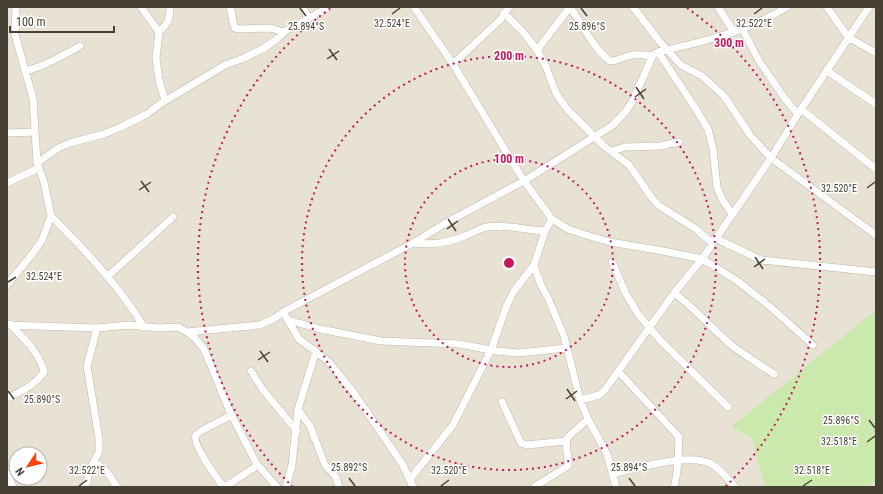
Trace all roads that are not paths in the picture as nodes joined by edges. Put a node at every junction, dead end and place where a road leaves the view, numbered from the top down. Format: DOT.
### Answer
graph roads {
  1 [pos="16,7"];
  2 [pos="141,7"];
  3 [pos="170,7"];
  4 [pos="230,7"];
  5 [pos="303,7"];
  6 [pos="329,7"];
  7 [pos="414,7"];
  8 [pos="570,7"];
  9 [pos="633,7"];
  10 [pos="718,7"];
  11 [pos="787,7"];
  12 [pos="828,7"];
  13 [pos="869,7"];
  14 [pos="507,10"];
  15 [pos="308,18"];
  16 [pos="742,28"];
  17 [pos="159,32"];
  18 [pos="284,32"];
  19 [pos="734,32"];
  20 [pos="848,37"];
  21 [pos="80,46"];
  22 [pos="537,50"];
  23 [pos="667,50"];
  24 [pos="876,53"];
  25 [pos="656,54"];
  26 [pos="453,64"];
  27 [pos="25,71"];
  28 [pos="827,71"];
  29 [pos="165,101"];
  30 [pos="876,104"];
  31 [pos="799,112"];
  32 [pos="35,132"];
  33 [pos="7,133"];
  34 [pos="595,137"];
  35 [pos="679,142"];
  36 [pos="612,151"];
  37 [pos="771,158"];
  38 [pos="38,165"];
  39 [pos="876,169"];
  40 [pos="524,181"];
  41 [pos="7,183"];
  42 [pos="732,214"];
  43 [pos="51,216"];
  44 [pos="173,217"];
  45 [pos="552,219"];
  46 [pos="545,231"];
  47 [pos="876,235"];
  48 [pos="714,240"];
  49 [pos="413,243"];
  50 [pos="702,259"];
  51 [pos="612,262"];
  52 [pos="534,265"];
  53 [pos="876,272"];
  54 [pos="107,277"];
  55 [pos="7,285"];
  56 [pos="674,293"];
  57 [pos="283,312"];
  58 [pos="288,320"];
  59 [pos="8,324"];
  60 [pos="144,327"];
  61 [pos="97,328"];
  62 [pos="650,328"];
  63 [pos="187,332"];
  64 [pos="813,345"];
  65 [pos="566,348"];
  66 [pos="491,350"];
  67 [pos="316,351"];
  68 [pos="251,371"];
  69 [pos="619,372"];
  70 [pos="774,374"];
  71 [pos="7,398"];
  72 [pos="580,400"];
  73 [pos="502,402"];
  74 [pos="728,407"];
  75 [pos="298,409"];
  76 [pos="232,415"];
  77 [pos="588,420"];
  78 [pos="297,431"];
  79 [pos="566,441"];
  80 [pos="677,460"];
  81 [pos="94,461"];
  82 [pos="258,465"];
  83 [pos="7,474"];
  84 [pos="612,474"];
  85 [pos="410,479"];
  86 [pos="13,487"];
  87 [pos="85,487"];
  88 [pos="116,487"];
  89 [pos="225,487"];
  90 [pos="277,487"];
  91 [pos="286,487"];
  92 [pos="339,487"];
  93 [pos="413,487"];
  94 [pos="534,487"];
  95 [pos="616,487"];
  96 [pos="674,487"];
  97 [pos="735,487"];
  1 -- 27 [label="street"];
  2 -- 17 [label="street"];
  3 -- 17 [label="street"];
  4 -- 18 [label="street"];
  5 -- 15 [label="street"];
  6 -- 15 [label="street"];
  7 -- 26 [label="street"];
  8 -- 22 [label="street"];
  8 -- 25 [label="street"];
  9 -- 23 [label="street"];
  10 -- 19 [label="street"];
  11 -- 16 [label="street"];
  12 -- 20 [label="street"];
  13 -- 20 [label="street"];
  14 -- 22 [label="street"];
  14 -- 26 [label="street"];
  15 -- 18 [label="street"];
  16 -- 19 [label="street"];
  16 -- 31 [label="street"];
  17 -- 29 [label="street"];
  18 -- 29 [label="street"];
  19 -- 23 [label="street"];
  20 -- 24 [label="street"];
  20 -- 28 [label="street"];
  21 -- 27 [label="street"];
  22 -- 34 [label="street"];
  23 -- 25 [label="street"];
  23 -- 37 [label="street"];
  25 -- 34 [label="street"];
  25 -- 42 [label="street"];
  26 -- 40 [label="street"];
  27 -- 32 [label="street"];
  28 -- 30 [label="street"];
  28 -- 31 [label="street"];
  29 -- 38 [label="street"];
  31 -- 37 [label="street"];
  31 -- 39 [label="street"];
  32 -- 33 [label="street"];
  32 -- 38 [label="street"];
  34 -- 36 [label="street"];
  34 -- 40 [label="street"];
  35 -- 36 [label="street"];
  36 -- 48 [label="street"];
  37 -- 42 [label="street"];
  37 -- 47 [label="street"];
  38 -- 41 [label="street"];
  38 -- 43 [label="street"];
  40 -- 45 [label="street"];
  40 -- 49 [label="street"];
  42 -- 48 [label="street"];
  43 -- 54 [label="street"];
  43 -- 55 [label="street"];
  44 -- 54 [label="street"];
  45 -- 46 [label="street"];
  45 -- 50 [label="street"];
  46 -- 49 [label="street"];
  46 -- 52 [label="street"];
  48 -- 50 [label="street"];
  48 -- 53 [label="street"];
  49 -- 57 [label="street"];
  50 -- 56 [label="street"];
  50 -- 64 [label="street"];
  51 -- 62 [label="street"];
  52 -- 65 [label="street"];
  52 -- 66 [label="street"];
  54 -- 60 [label="street"];
  56 -- 62 [label="street"];
  56 -- 70 [label="street"];
  57 -- 58 [label="street"];
  57 -- 63 [label="street"];
  58 -- 66 [label="street"];
  58 -- 67 [label="street"];
  59 -- 61 [label="street"];
  59 -- 71 [label="street"];
  60 -- 61 [label="street"];
  60 -- 63 [label="street"];
  61 -- 81 [label="street"];
  62 -- 69 [label="street"];
  62 -- 74 [label="street"];
  63 -- 76 [label="street"];
  65 -- 66 [label="street"];
  65 -- 72 [label="street"];
  66 -- 85 [label="street"];
  67 -- 75 [label="street"];
  67 -- 85 [label="street"];
  68 -- 78 [label="street"];
  69 -- 72 [label="street"];
  69 -- 80 [label="street"];
  72 -- 77 [label="street"];
  73 -- 79 [label="street"];
  75 -- 78 [label="street"];
  75 -- 92 [label="street"];
  76 -- 82 [label="street"];
  76 -- 89 [label="street"];
  77 -- 79 [label="street"];
  77 -- 84 [label="street"];
  78 -- 91 [label="street"];
  79 -- 94 [label="street"];
  80 -- 84 [label="street"];
  80 -- 96 [label="street"];
  80 -- 97 [label="street"];
  81 -- 87 [label="street"];
  81 -- 88 [label="street"];
  82 -- 89 [label="street"];
  82 -- 90 [label="street"];
  83 -- 86 [label="street"];
  84 -- 95 [label="street"];
  85 -- 93 [label="street"];
}
